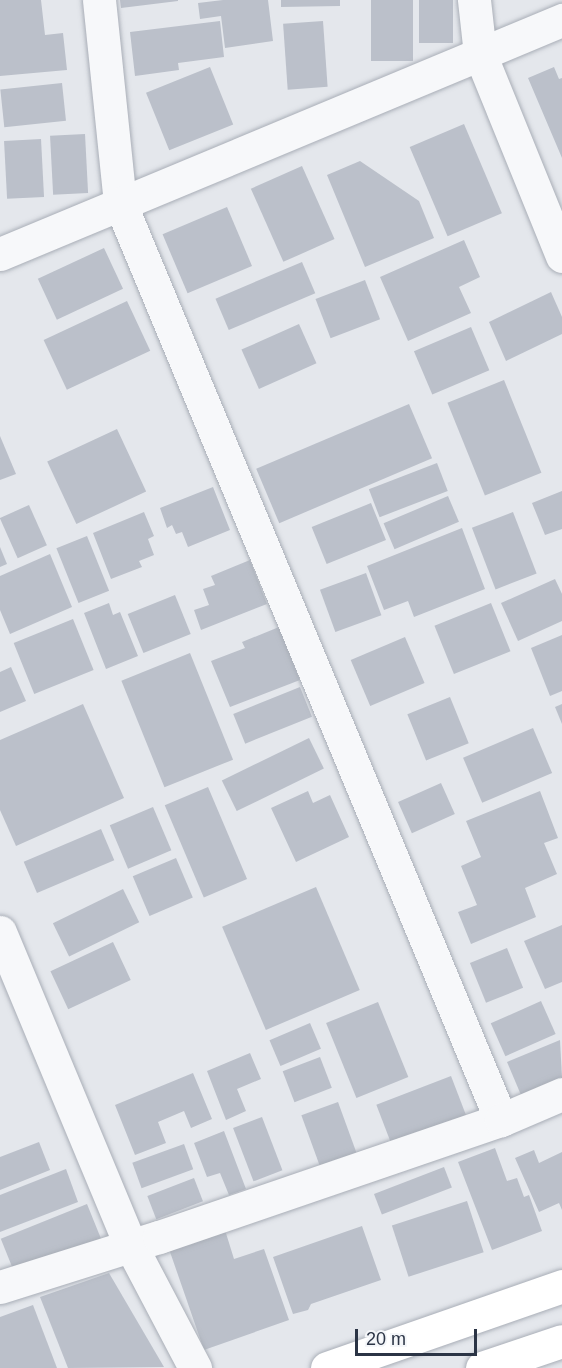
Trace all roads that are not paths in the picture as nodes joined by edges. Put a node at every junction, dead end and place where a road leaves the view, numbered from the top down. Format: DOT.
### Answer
graph roads {
  1 [pos="99,0"];
  2 [pos="474,0"];
  3 [pos="562,20"];
  4 [pos="480,54"];
  5 [pos="120,203"];
  6 [pos="0,254"];
  7 [pos="562,256"];
  8 [pos="0,932"];
  9 [pos="562,1094"];
  10 [pos="501,1120"];
  11 [pos="131,1246"];
  12 [pos="562,1286"];
  13 [pos="0,1287"];
  14 [pos="562,1341"];
  15 [pos="195,1368"];
  16 [pos="327,1368"];
  17 [pos="482,1368"];
  1 -- 5 [label="street"];
  2 -- 4 [label="street"];
  3 -- 4 [label="street"];
  4 -- 5 [label="street"];
  4 -- 7 [label="street"];
  5 -- 6 [label="street"];
  5 -- 10 [label="street"];
  8 -- 11 [label="street"];
  9 -- 10 [label="street"];
  10 -- 11 [label="street"];
  11 -- 13 [label="street"];
  11 -- 15 [label="street"];
  12 -- 16 [label="main road"];
  14 -- 17 [label="main road"];
}
